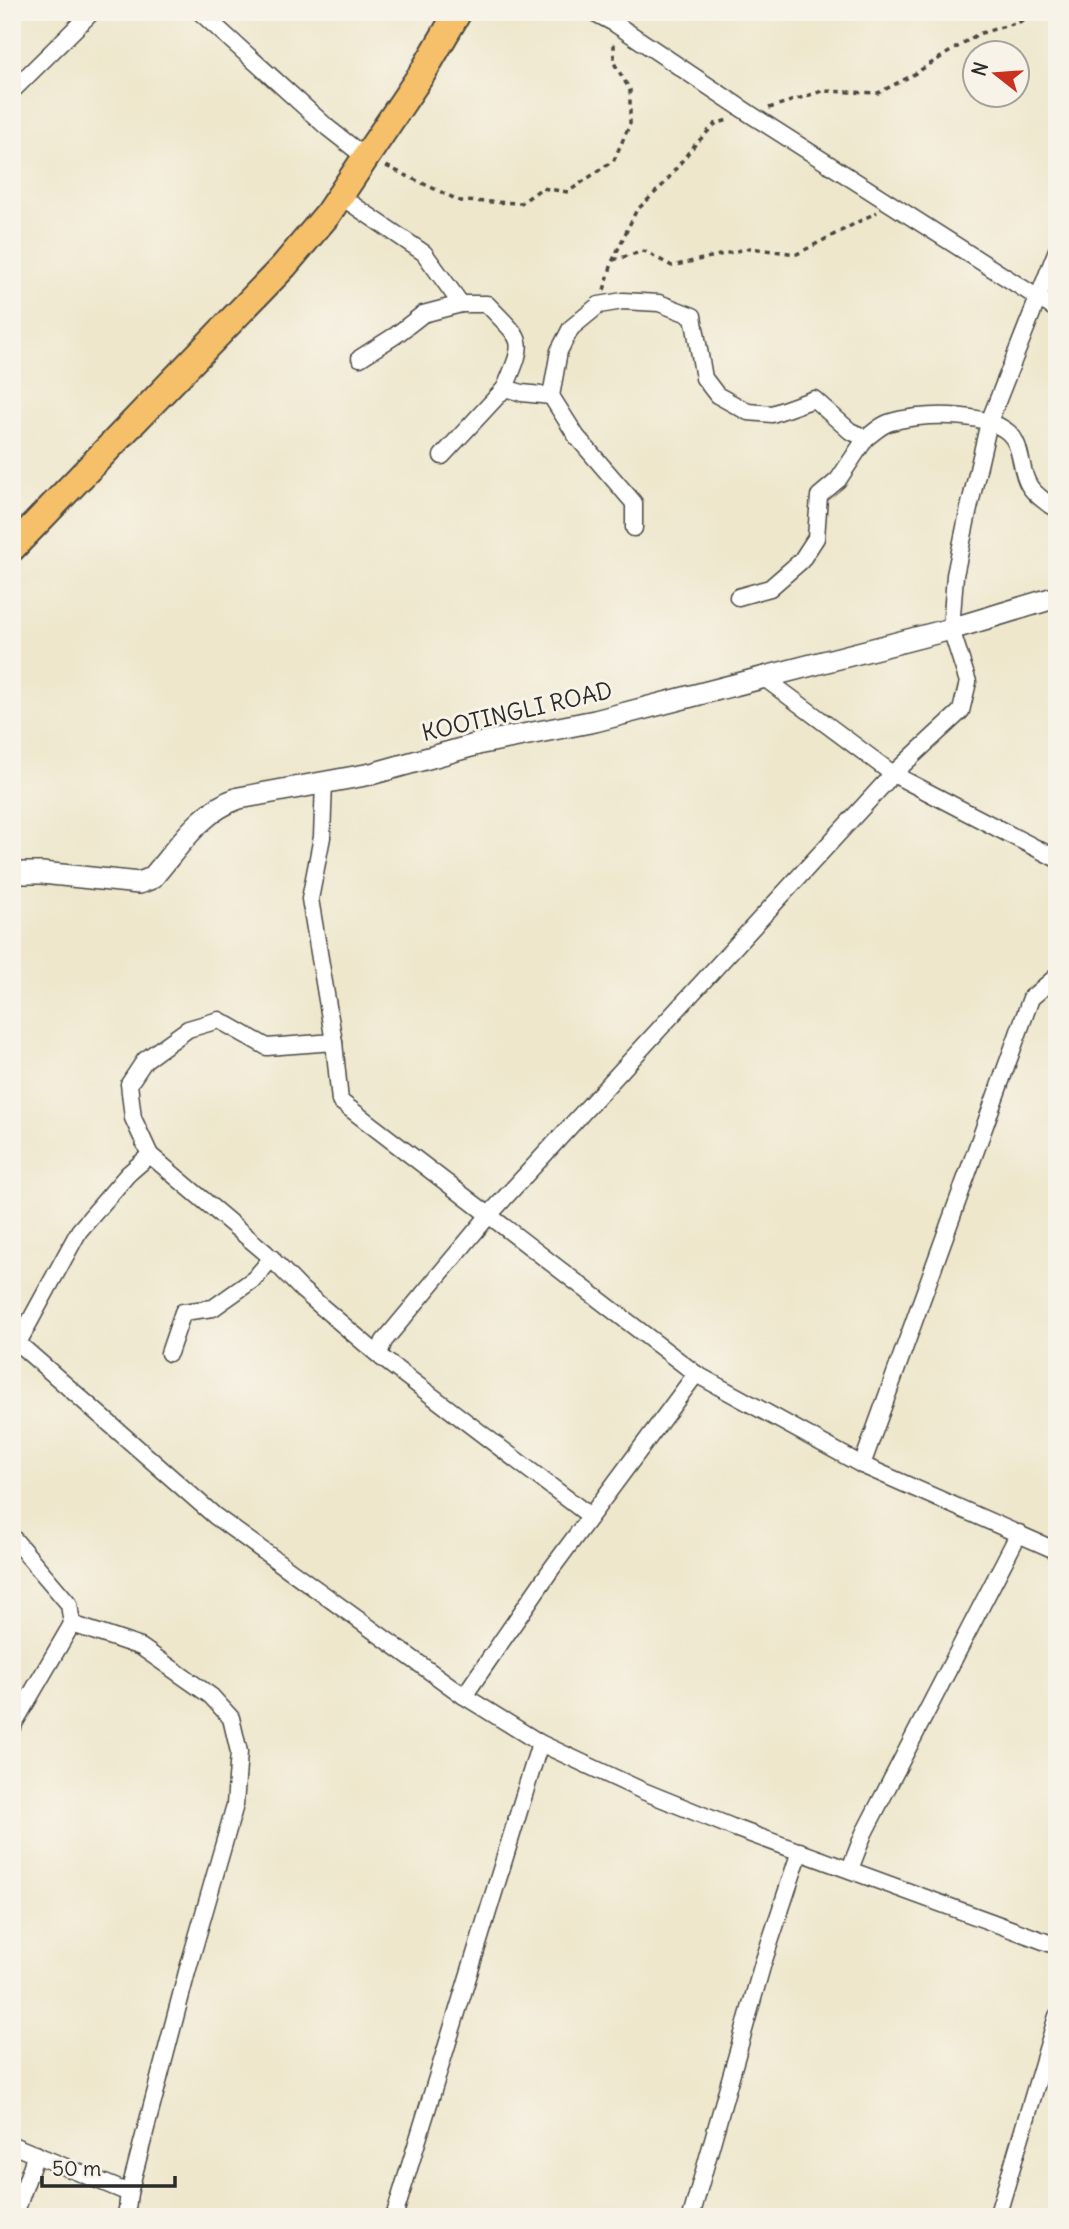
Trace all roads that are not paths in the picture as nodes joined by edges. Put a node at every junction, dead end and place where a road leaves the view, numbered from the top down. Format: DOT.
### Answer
graph roads {
  1 [pos="92,12"];
  2 [pos="200,12"];
  3 [pos="458,12"];
  4 [pos="593,12"];
  5 [pos="12,91"];
  6 [pos="365,157"];
  7 [pos="340,196"];
  8 [pos="1057,250"];
  9 [pos="1039,299"];
  10 [pos="461,304"];
  11 [pos="1057,310"];
  12 [pos="359,358"];
  13 [pos="505,388"];
  14 [pos="551,397"];
  15 [pos="989,422"];
  16 [pos="866,438"];
  17 [pos="442,456"];
  18 [pos="1051,506"];
  19 [pos="634,528"];
  20 [pos="12,548"];
  21 [pos="738,597"];
  22 [pos="1057,597"];
  23 [pos="951,629"];
  24 [pos="763,677"];
  25 [pos="893,774"];
  26 [pos="324,782"];
  27 [pos="1057,859"];
  28 [pos="12,873"];
  29 [pos="1057,976"];
  30 [pos="334,1042"];
  31 [pos="150,1155"];
  32 [pos="489,1215"];
  33 [pos="272,1258"];
  34 [pos="15,1340"];
  35 [pos="169,1353"];
  36 [pos="382,1358"];
  37 [pos="696,1374"];
  38 [pos="862,1465"];
  39 [pos="590,1516"];
  40 [pos="1019,1533"];
  41 [pos="12,1537"];
  42 [pos="1057,1551"];
  43 [pos="72,1624"];
  44 [pos="464,1696"];
  45 [pos="12,1727"];
  46 [pos="540,1743"];
  47 [pos="800,1851"];
  48 [pos="850,1869"];
  49 [pos="1057,1946"];
  50 [pos="1057,2016"];
  51 [pos="12,2145"];
  52 [pos="36,2154"];
  53 [pos="129,2193"];
  54 [pos="14,2217"];
  55 [pos="126,2217"];
  56 [pos="394,2217"];
  57 [pos="691,2217"];
  58 [pos="997,2217"];
  1 -- 5 [label="street"];
  2 -- 6 [label="street"];
  3 -- 6 [label="highway"];
  4 -- 9 [label="street"];
  6 -- 7 [label="highway"];
  7 -- 10 [label="street"];
  7 -- 20 [label="highway"];
  8 -- 9 [label="street"];
  9 -- 11 [label="street"];
  9 -- 15 [label="street"];
  10 -- 12 [label="street"];
  10 -- 13 [label="street"];
  13 -- 14 [label="street"];
  13 -- 17 [label="street"];
  14 -- 16 [label="street"];
  14 -- 19 [label="street"];
  15 -- 16 [label="street"];
  15 -- 18 [label="street"];
  15 -- 23 [label="street"];
  16 -- 21 [label="street"];
  22 -- 23 [label="street, KOOTINGLI ROAD"];
  23 -- 24 [label="street, KOOTINGLI ROAD"];
  23 -- 25 [label="street"];
  24 -- 25 [label="street"];
  24 -- 26 [label="street, KOOTINGLI ROAD"];
  25 -- 27 [label="street"];
  25 -- 32 [label="street"];
  26 -- 28 [label="street, KOOTINGLI ROAD"];
  26 -- 30 [label="street"];
  29 -- 38 [label="street"];
  30 -- 31 [label="street"];
  30 -- 32 [label="street"];
  31 -- 33 [label="street"];
  31 -- 34 [label="street"];
  32 -- 36 [label="street"];
  32 -- 37 [label="street"];
  33 -- 35 [label="street"];
  33 -- 36 [label="street"];
  34 -- 44 [label="street"];
  36 -- 39 [label="street"];
  37 -- 38 [label="street"];
  37 -- 39 [label="street"];
  38 -- 40 [label="street"];
  39 -- 44 [label="street"];
  40 -- 42 [label="street"];
  40 -- 48 [label="street"];
  41 -- 43 [label="street"];
  43 -- 45 [label="street"];
  43 -- 53 [label="street"];
  44 -- 46 [label="street"];
  46 -- 47 [label="street"];
  46 -- 56 [label="street"];
  47 -- 48 [label="street"];
  47 -- 57 [label="street"];
  48 -- 49 [label="street"];
  50 -- 58 [label="street"];
  51 -- 52 [label="street"];
  52 -- 53 [label="street"];
  52 -- 54 [label="street"];
  53 -- 55 [label="street"];
}
